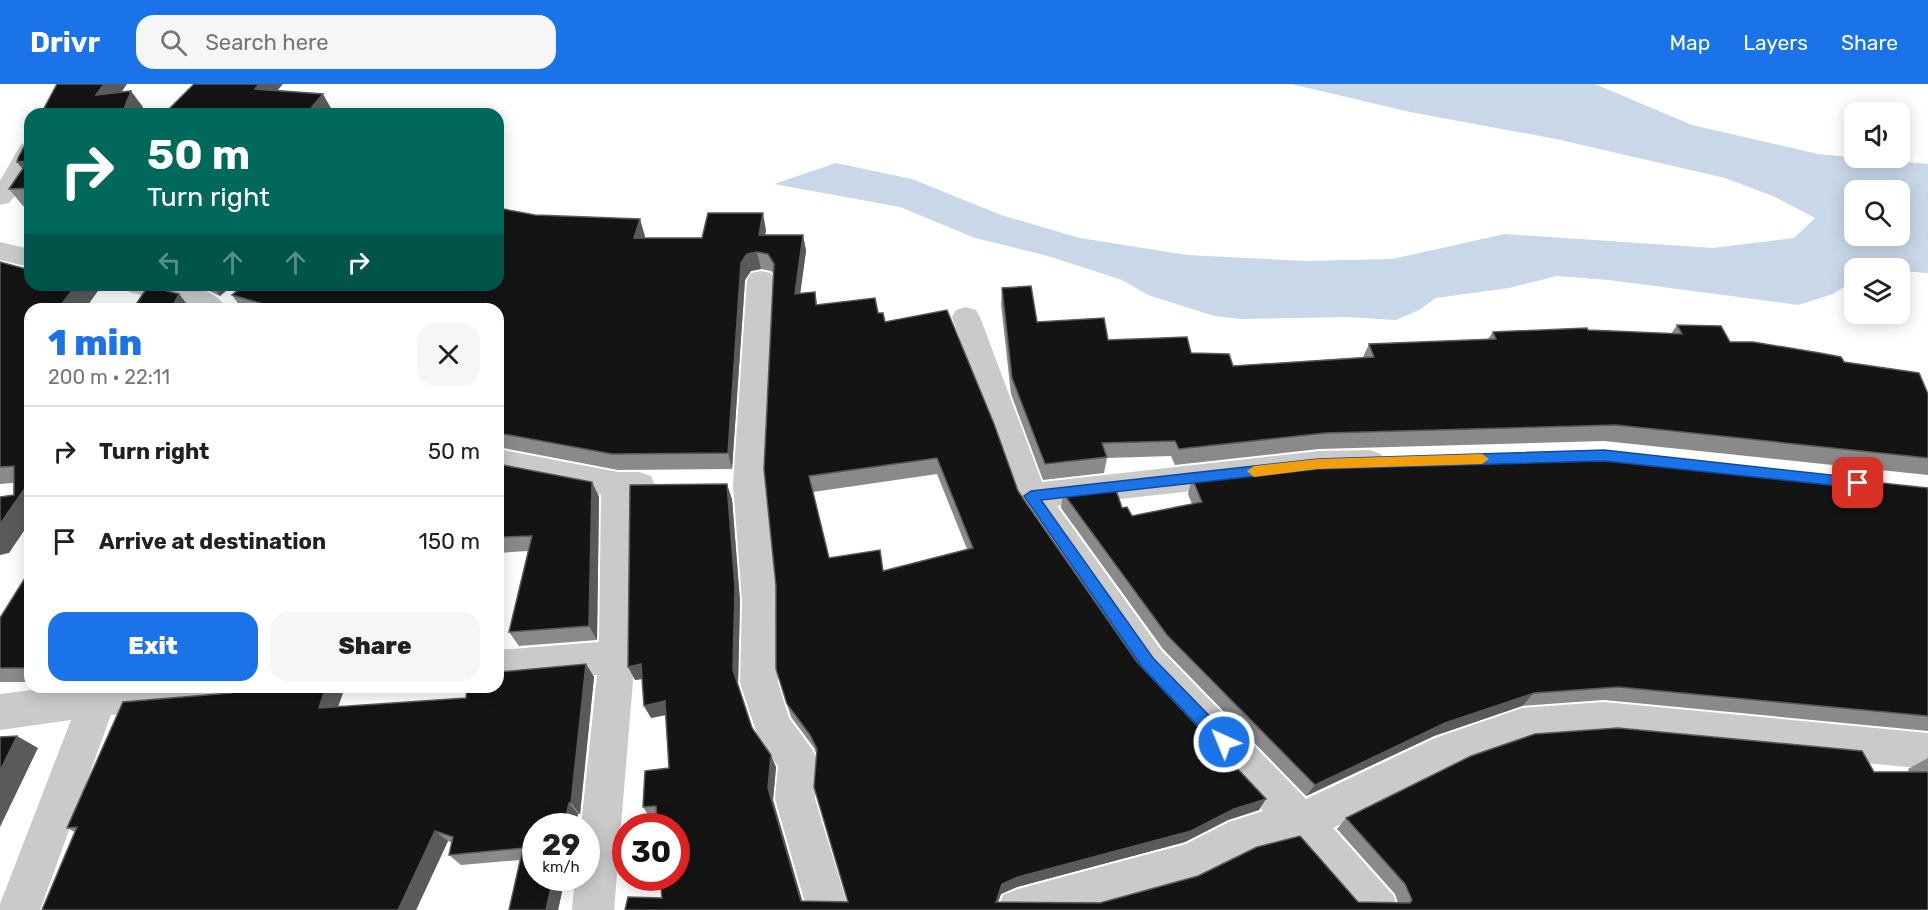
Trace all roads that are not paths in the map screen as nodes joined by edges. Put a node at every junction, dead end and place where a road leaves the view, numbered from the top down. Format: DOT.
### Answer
graph roads {
  1 [pos="24,161"];
  2 [pos="0,197"];
  3 [pos="0,251"];
  4 [pos="24,257"];
  5 [pos="761,280"];
  6 [pos="164,291"];
  7 [pos="211,303"];
  8 [pos="966,316"];
  9 [pos="1402,462"];
  10 [pos="504,463"];
  11 [pos="618,485"];
  12 [pos="665,485"];
  13 [pos="1031,496"];
  14 [pos="617,657"];
  15 [pos="504,666"];
  16 [pos="100,693"];
  17 [pos="0,712"];
  18 [pos="1928,751"];
  19 [pos="1301,822"];
  20 [pos="19,910"];
  21 [pos="593,910"];
  22 [pos="828,910"];
  23 [pos="1018,910"];
  24 [pos="1378,910"];
  1 -- 2 [label="street"];
  3 -- 4 [label="street"];
  5 -- 22 [label="street"];
  6 -- 7 [label="street"];
  8 -- 13 [label="street"];
  9 -- 13 [label="street"];
  10 -- 11 [label="street"];
  11 -- 12 [label="street"];
  11 -- 14 [label="street"];
  13 -- 19 [label="street"];
  14 -- 15 [label="street"];
  14 -- 21 [label="street"];
  16 -- 17 [label="street"];
  16 -- 20 [label="street"];
  18 -- 19 [label="street"];
  19 -- 23 [label="street"];
  19 -- 24 [label="street"];
}
